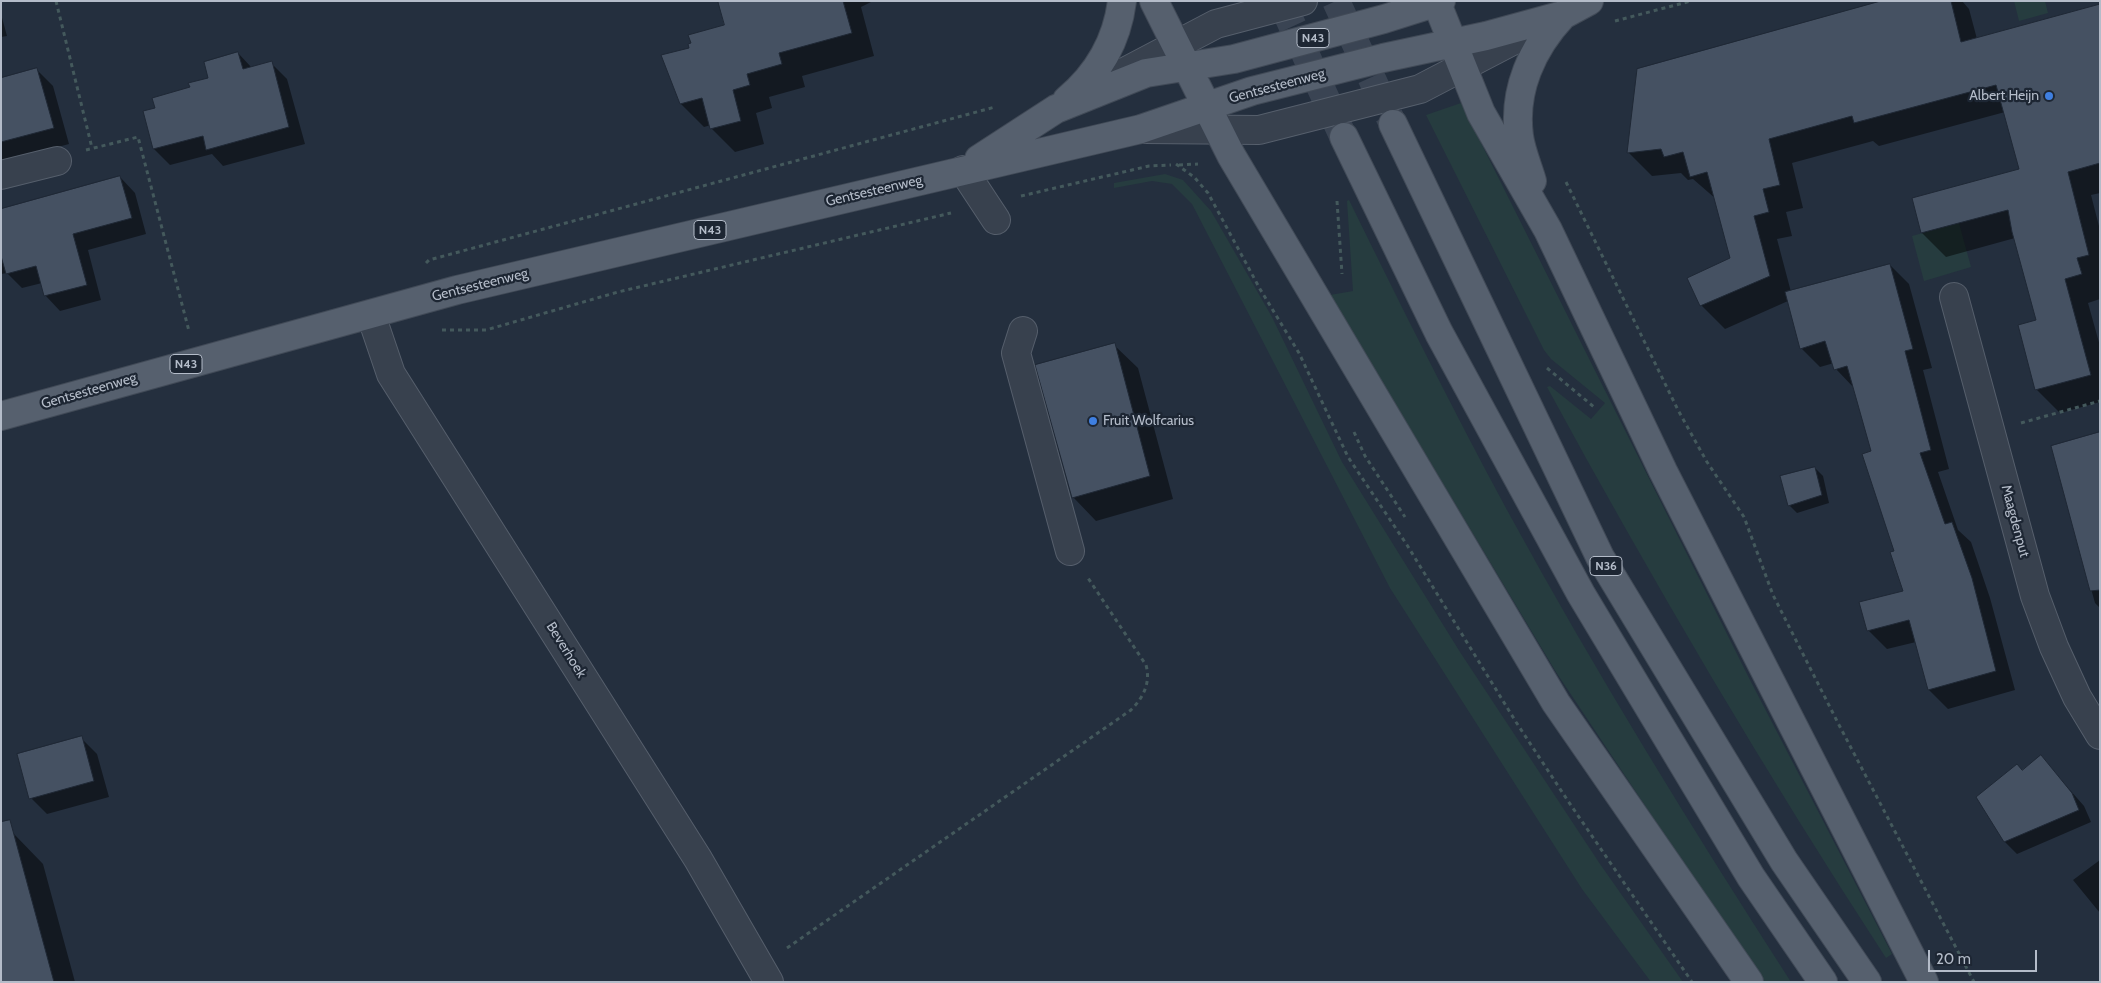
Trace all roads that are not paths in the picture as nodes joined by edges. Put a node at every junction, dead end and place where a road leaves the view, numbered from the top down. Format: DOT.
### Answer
graph roads {
  1 [pos="1122,1"];
  2 [pos="1154,1"];
  3 [pos="1303,1"];
  4 [pos="1590,1"];
  5 [pos="1438,2"];
  6 [pos="1563,15"];
  7 [pos="1458,55"];
  8 [pos="1182,56"];
  9 [pos="1056,109"];
  10 [pos="1213,118"];
  11 [pos="1393,124"];
  12 [pos="1344,137"];
  13 [pos="57,161"];
  14 [pos="963,170"];
  15 [pos="1,175"];
  16 [pos="991,212"];
  17 [pos="1548,230"];
  18 [pos="1954,297"];
  19 [pos="371,315"];
  20 [pos="1023,331"];
  21 [pos="1,416"];
  22 [pos="1070,551"];
  23 [pos="2100,735"];
  24 [pos="764,974"];
  25 [pos="1749,982"];
  26 [pos="1823,982"];
  27 [pos="1868,982"];
  28 [pos="1924,982"];
  1 -- 9 [label="main road"];
  2 -- 8 [label="main road"];
  3 -- 8 [label="street, N43"];
  4 -- 6 [label="main road, Gentsesteenweg / N43"];
  5 -- 7 [label="main road"];
  5 -- 8 [label="main road, Gentsesteenweg / N43"];
  6 -- 7 [label="main road, Gentsesteenweg / N43"];
  6 -- 17 [label="main road"];
  7 -- 10 [label="main road, Gentsesteenweg / N43"];
  7 -- 10 [label="street, N43"];
  7 -- 17 [label="main road"];
  8 -- 9 [label="main road, Gentsesteenweg / N43"];
  8 -- 10 [label="main road"];
  9 -- 14 [label="main road, Gentsesteenweg / N43"];
  10 -- 14 [label="main road, Gentsesteenweg / N43"];
  10 -- 25 [label="main road"];
  11 -- 27 [label="main road, N36"];
  12 -- 26 [label="main road, N36"];
  13 -- 15 [label="street"];
  14 -- 16 [label="street"];
  14 -- 19 [label="main road, Gentsesteenweg / N43"];
  17 -- 28 [label="main road"];
  18 -- 23 [label="street, Maagdenput"];
  19 -- 21 [label="main road, Gentsesteenweg / N43"];
  19 -- 24 [label="street, Beverhoek"];
  20 -- 22 [label="street"];
}
